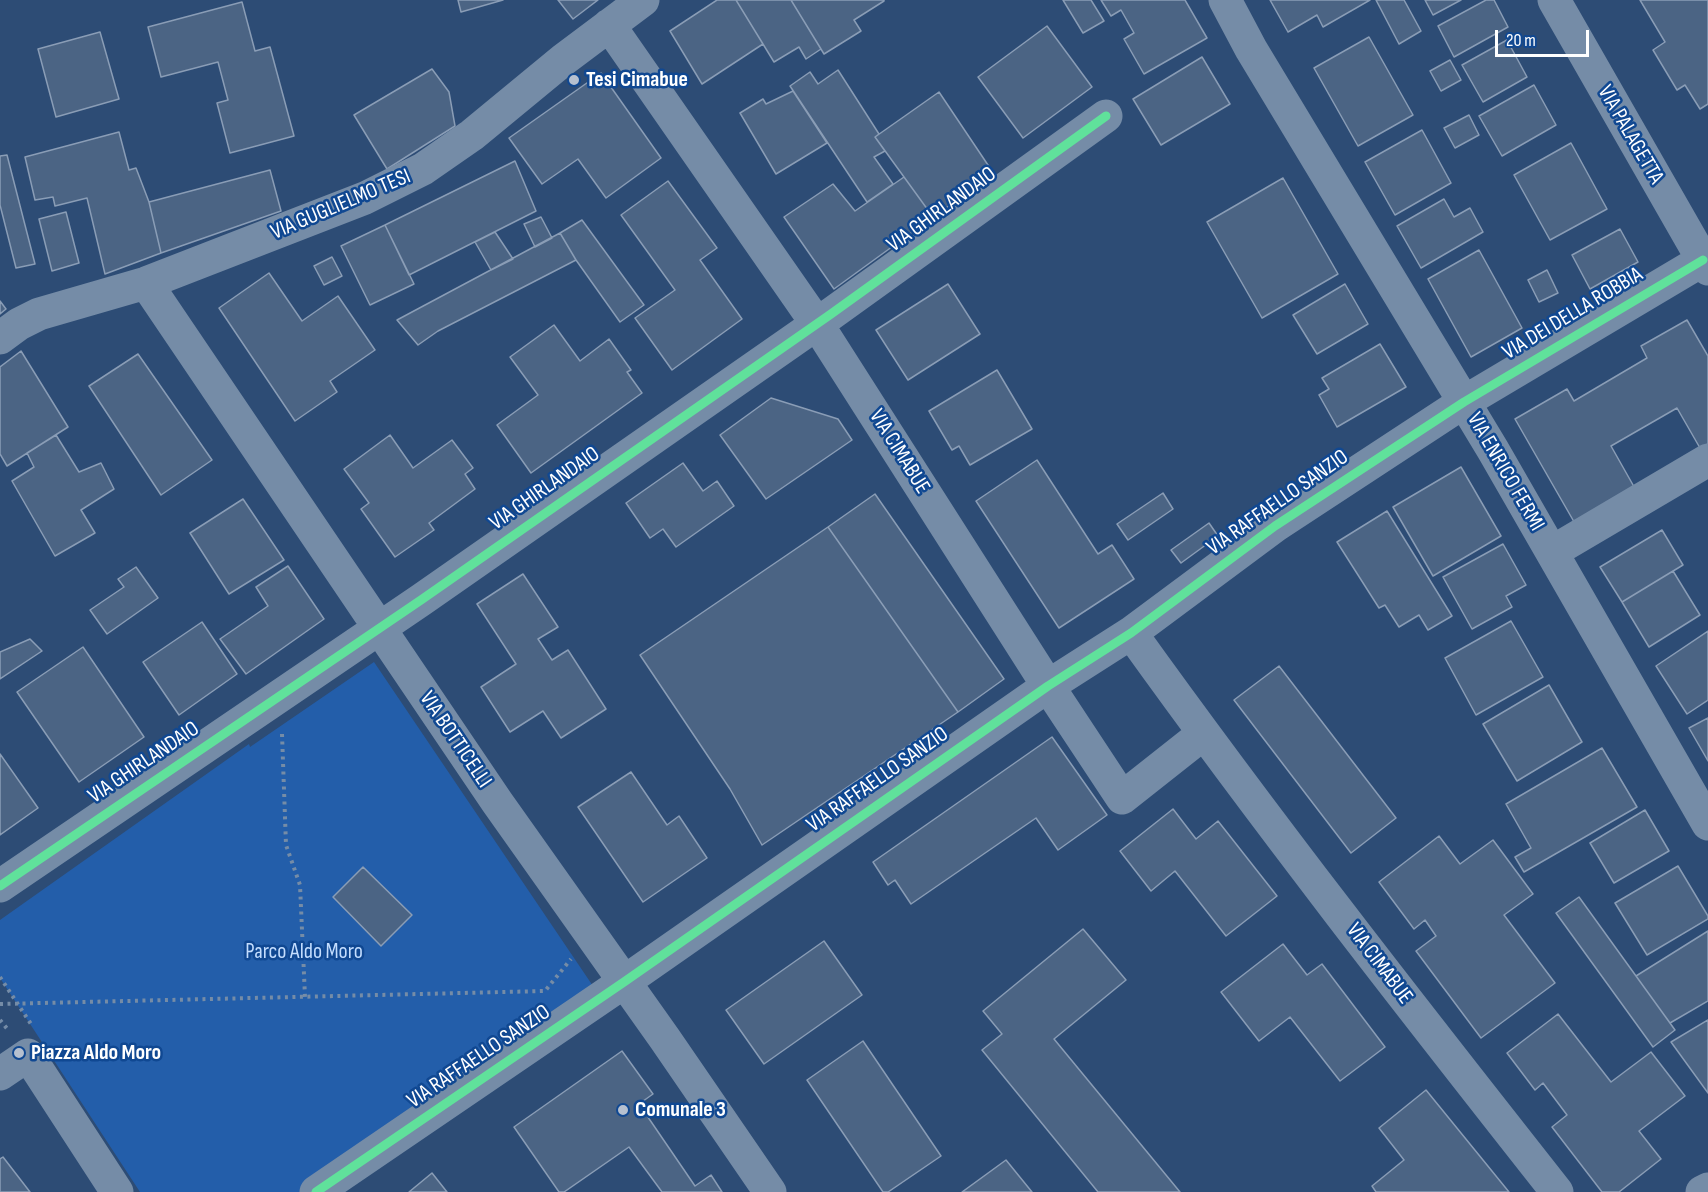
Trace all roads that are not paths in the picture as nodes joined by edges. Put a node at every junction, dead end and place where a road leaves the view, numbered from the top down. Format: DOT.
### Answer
graph roads {
  1 [pos="643,0"];
  2 [pos="1225,0"];
  3 [pos="1554,0"];
  4 [pos="609,25"];
  5 [pos="1106,116"];
  6 [pos="1705,264"];
  7 [pos="146,283"];
  8 [pos="817,324"];
  9 [pos="0,338"];
  10 [pos="1464,402"];
  11 [pos="1708,460"];
  12 [pos="1552,552"];
  13 [pos="380,628"];
  14 [pos="1131,633"];
  15 [pos="1048,686"];
  16 [pos="1203,734"];
  17 [pos="1708,824"];
  18 [pos="0,886"];
  19 [pos="624,982"];
  20 [pos="0,1074"];
  21 [pos="1708,1189"];
  22 [pos="117,1192"];
  23 [pos="316,1192"];
  24 [pos="770,1192"];
  25 [pos="1557,1192"];
  26 [pos="1702,1192"];
  1 -- 4 [label="street, VIA GUGLIELMO TESI"];
  2 -- 10 [label="street, VIA ENRICO FERMI"];
  3 -- 6 [label="street, VIA PALAGETTA"];
  4 -- 7 [label="street, VIA GUGLIELMO TESI"];
  4 -- 8 [label="street, VIA CIMABUE"];
  5 -- 8 [label="street, VIA GHIRLANDAIO"];
  6 -- 10 [label="street, VIA DEI DELLA ROBBIA"];
  7 -- 9 [label="street, VIA GUGLIELMO TESI"];
  7 -- 13 [label="street, VIA BOTTICELLI"];
  8 -- 13 [label="street, VIA GHIRLANDAIO"];
  8 -- 15 [label="street, VIA CIMABUE"];
  10 -- 12 [label="street, VIA ENRICO FERMI"];
  10 -- 14 [label="street, VIA RAFFAELLO SANZIO"];
  11 -- 12 [label="street"];
  12 -- 17 [label="street, VIA ENRICO FERMI"];
  13 -- 18 [label="street, VIA GHIRLANDAIO"];
  13 -- 19 [label="street, VIA BOTTICELLI"];
  14 -- 15 [label="street, VIA RAFFAELLO SANZIO"];
  14 -- 16 [label="street, VIA CIMABUE"];
  15 -- 16 [label="street, VIA CIMABUE"];
  15 -- 19 [label="street, VIA RAFFAELLO SANZIO"];
  16 -- 25 [label="street, VIA CIMABUE"];
  19 -- 23 [label="street, VIA RAFFAELLO SANZIO"];
  19 -- 24 [label="street, VIA BOTTICELLI"];
  20 -- 22 [label="street"];
  21 -- 26 [label="street"];
}
